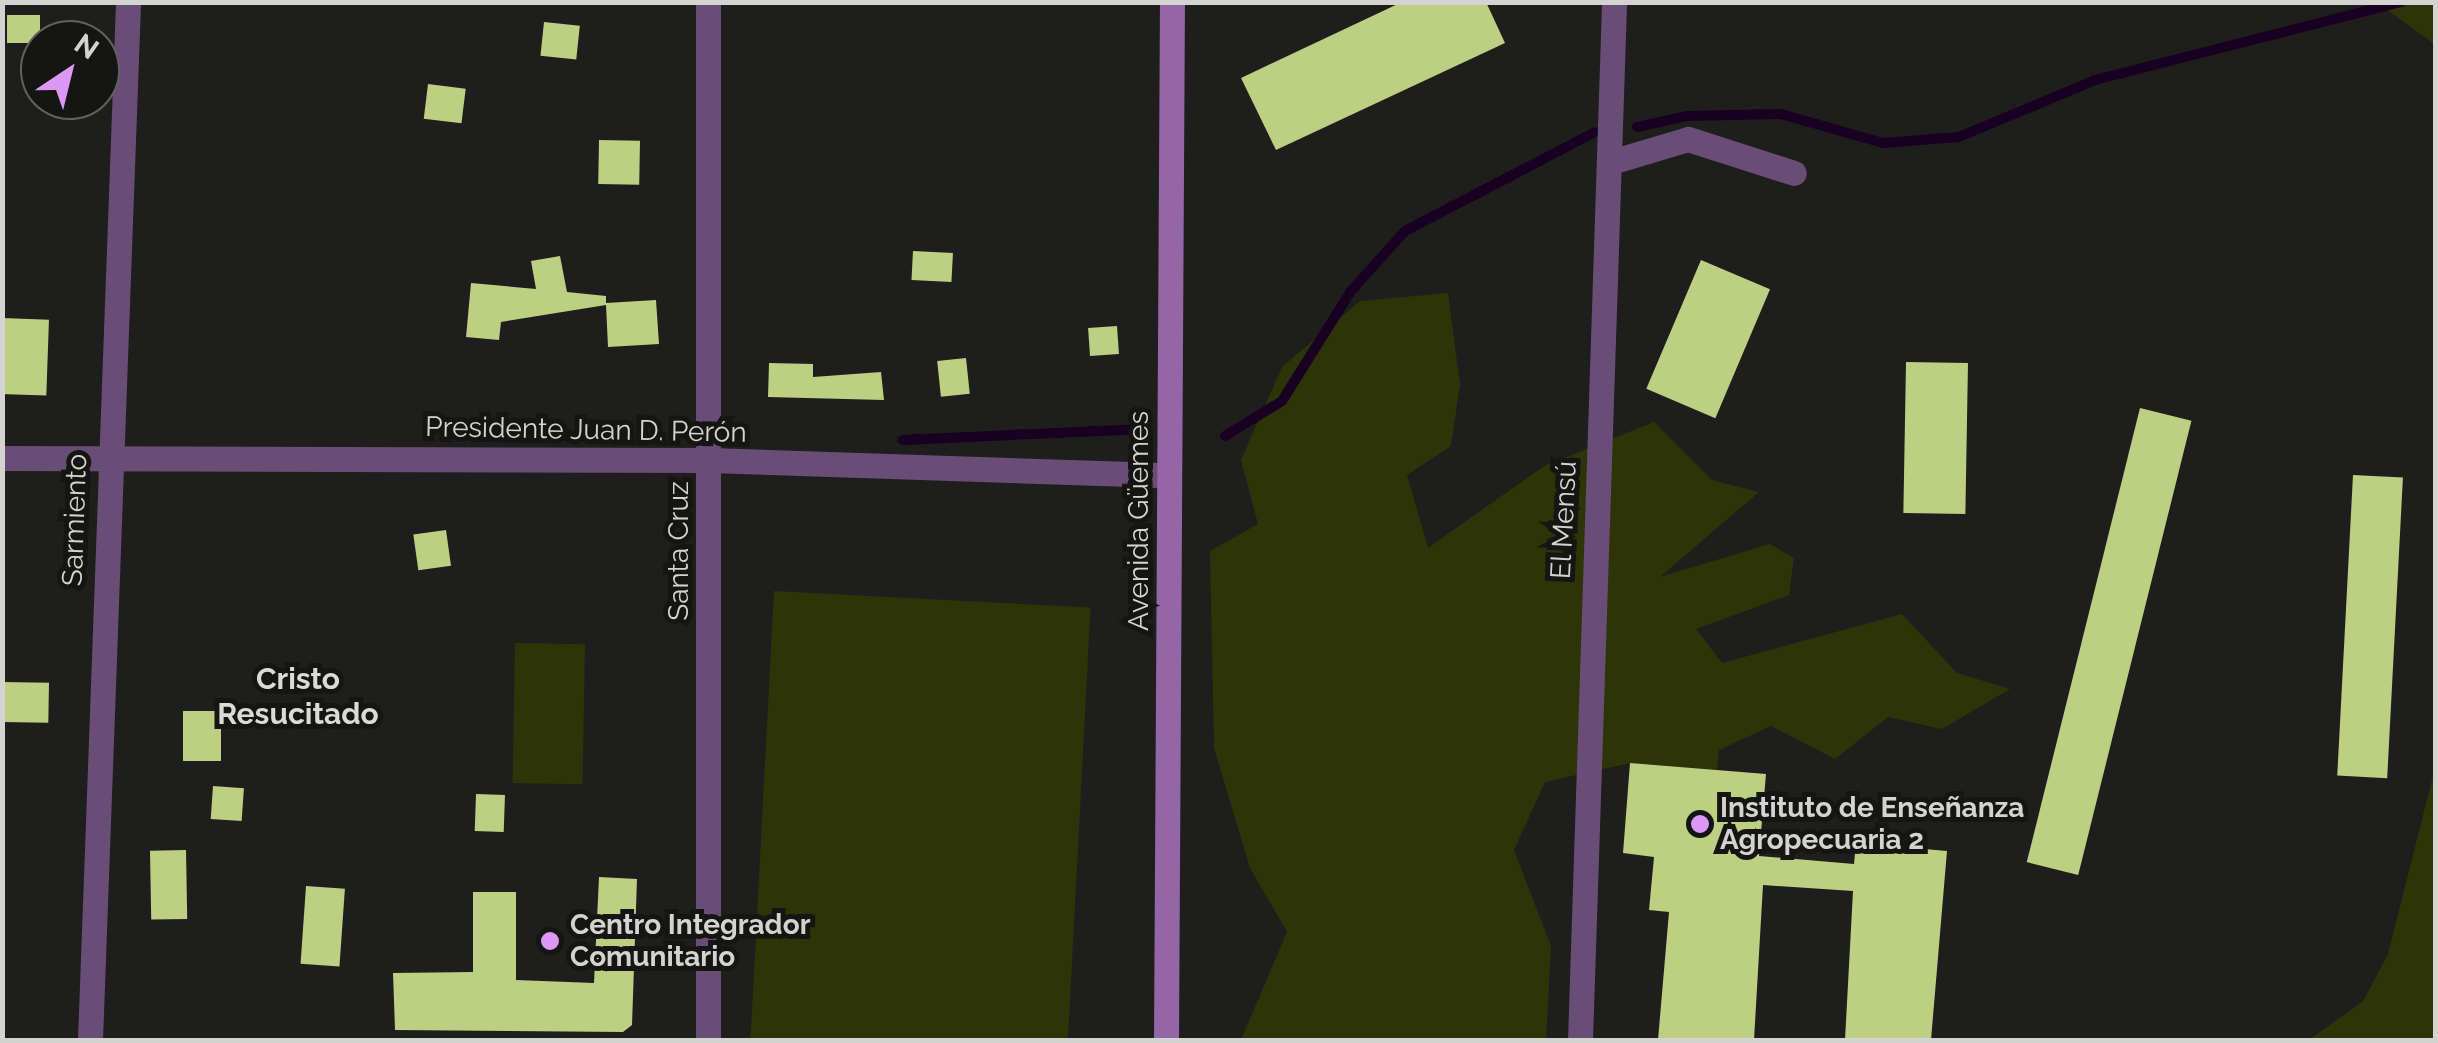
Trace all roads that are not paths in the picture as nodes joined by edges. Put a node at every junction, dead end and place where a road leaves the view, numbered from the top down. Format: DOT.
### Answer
graph roads {
  1 [pos="128,2"];
  2 [pos="708,2"];
  3 [pos="1172,2"];
  4 [pos="1614,2"];
  5 [pos="1611,162"];
  6 [pos="1794,172"];
  7 [pos="106,457"];
  8 [pos="2,458"];
  9 [pos="709,460"];
  10 [pos="1169,475"];
  11 [pos="90,1040"];
  12 [pos="708,1040"];
  13 [pos="1166,1040"];
  14 [pos="1580,1040"];
  1 -- 7 [label="street, Sarmiento"];
  2 -- 9 [label="street, Santa Cruz"];
  3 -- 10 [label="main road, Avenida Güemes"];
  4 -- 5 [label="street, El Mensú"];
  5 -- 6 [label="street"];
  5 -- 14 [label="street, El Mensú"];
  7 -- 8 [label="street, Presidente Juan D. Perón"];
  7 -- 9 [label="street, Presidente Juan D. Perón"];
  7 -- 11 [label="street, Sarmiento"];
  9 -- 10 [label="street, Presidente Juan D. Perón"];
  9 -- 12 [label="street, Santa Cruz"];
  10 -- 13 [label="main road, Avenida Güemes"];
}
